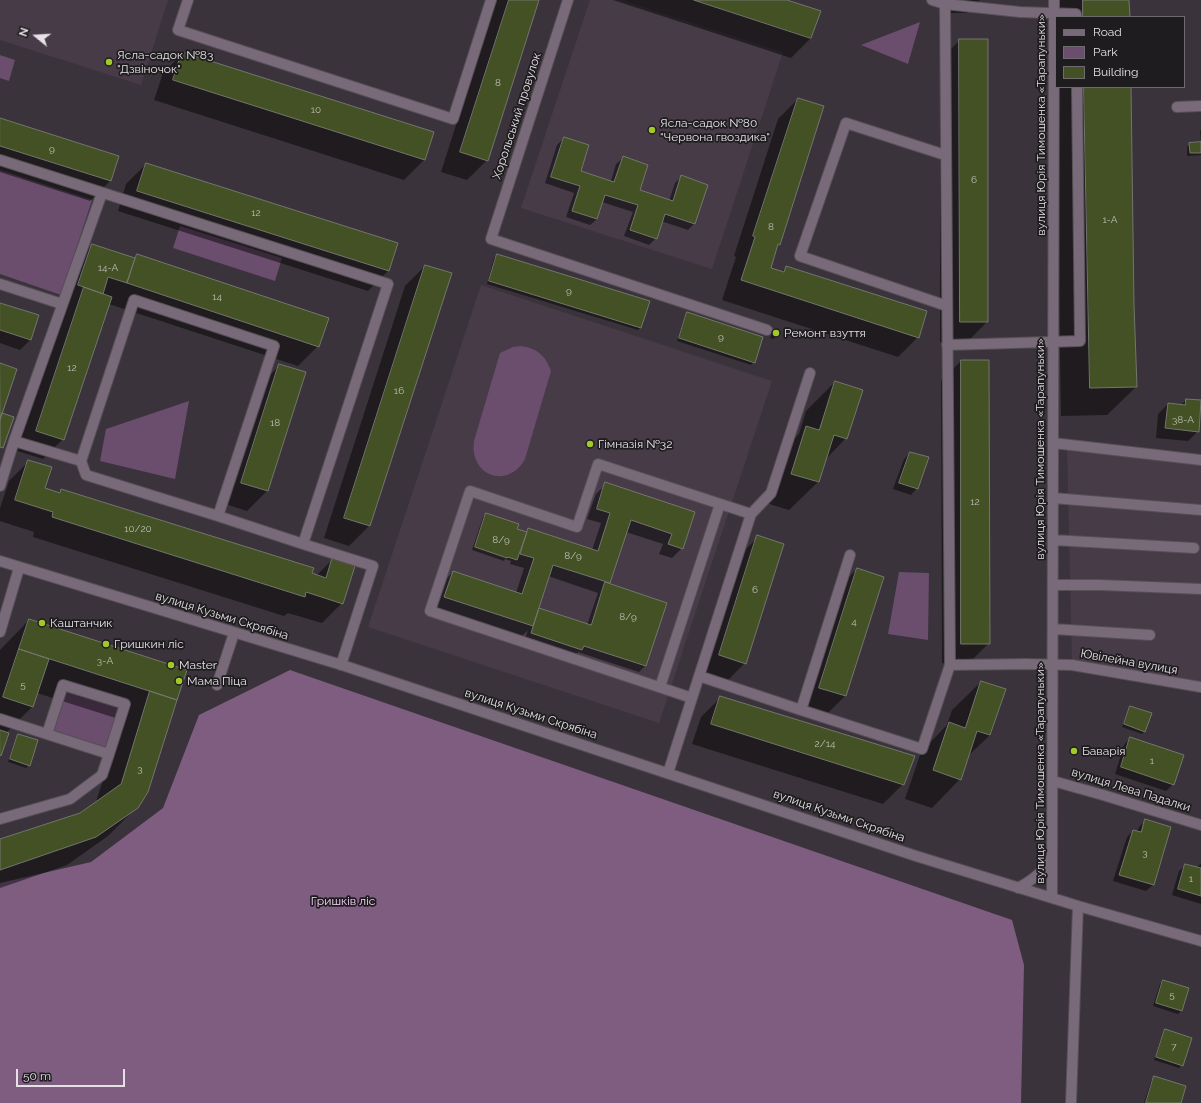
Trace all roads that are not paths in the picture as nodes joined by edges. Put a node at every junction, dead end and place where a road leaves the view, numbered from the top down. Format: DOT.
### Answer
graph roads {
  1 [pos="188,0"];
  2 [pos="491,0"];
  3 [pos="568,0"];
  4 [pos="932,0"];
  5 [pos="1054,0"];
  6 [pos="945,4"];
  7 [pos="1054,13"];
  8 [pos="1076,16"];
  9 [pos="1077,88"];
  10 [pos="1201,106"];
  11 [pos="1177,107"];
  12 [pos="945,155"];
  13 [pos="0,160"];
  14 [pos="102,192"];
  15 [pos="0,284"];
  16 [pos="62,304"];
  17 [pos="946,306"];
  18 [pos="767,330"];
  19 [pos="1054,342"];
  20 [pos="947,345"];
  21 [pos="810,373"];
  22 [pos="14,441"];
  23 [pos="1053,443"];
  24 [pos="1201,460"];
  25 [pos="81,461"];
  26 [pos="0,486"];
  27 [pos="1053,498"];
  28 [pos="720,504"];
  29 [pos="1201,510"];
  30 [pos="751,514"];
  31 [pos="218,516"];
  32 [pos="1053,540"];
  33 [pos="304,544"];
  34 [pos="1194,548"];
  35 [pos="850,555"];
  36 [pos="0,562"];
  37 [pos="19,568"];
  38 [pos="1053,585"];
  39 [pos="1201,589"];
  40 [pos="1053,629"];
  41 [pos="0,632"];
  42 [pos="234,633"];
  43 [pos="1150,634"];
  44 [pos="1053,664"];
  45 [pos="341,665"];
  46 [pos="950,666"];
  47 [pos="699,676"];
  48 [pos="217,685"];
  49 [pos="660,687"];
  50 [pos="1201,687"];
  51 [pos="692,698"];
  52 [pos="801,710"];
  53 [pos="0,719"];
  54 [pos="48,734"];
  55 [pos="109,754"];
  56 [pos="668,772"];
  57 [pos="1053,781"];
  58 [pos="0,819"];
  59 [pos="1201,825"];
  60 [pos="1053,852"];
  61 [pos="1018,888"];
  62 [pos="1052,898"];
  63 [pos="1078,906"];
  64 [pos="1201,941"];
  65 [pos="1071,1103"];
  1 -- 2 [label="street"];
  3 -- 18 [label="street, Хорольський провулок"];
  4 -- 6 [label="street"];
  5 -- 7 [label="street, вулиця Юрія Тимошенка «Тарапуньки»"];
  6 -- 7 [label="street"];
  6 -- 12 [label="street"];
  7 -- 8 [label="street"];
  7 -- 19 [label="street, вулиця Юрія Тимошенка «Тарапуньки»"];
  9 -- 19 [label="street"];
  10 -- 11 [label="street"];
  12 -- 17 [label="street"];
  12 -- 17 [label="street"];
  13 -- 14 [label="street"];
  14 -- 16 [label="street"];
  14 -- 33 [label="street"];
  15 -- 16 [label="street"];
  16 -- 22 [label="street"];
  17 -- 20 [label="street"];
  19 -- 20 [label="street"];
  19 -- 23 [label="street, вулиця Юрія Тимошенка «Тарапуньки»"];
  20 -- 46 [label="street"];
  21 -- 30 [label="street"];
  22 -- 25 [label="street"];
  22 -- 26 [label="street"];
  23 -- 24 [label="street"];
  23 -- 27 [label="street, вулиця Юрія Тимошенка «Тарапуньки»"];
  25 -- 31 [label="street"];
  25 -- 31 [label="street"];
  27 -- 29 [label="street"];
  27 -- 32 [label="street, вулиця Юрія Тимошенка «Тарапуньки»"];
  28 -- 30 [label="street"];
  28 -- 49 [label="street"];
  28 -- 49 [label="street"];
  30 -- 47 [label="street"];
  31 -- 33 [label="street"];
  32 -- 34 [label="street"];
  32 -- 38 [label="street, вулиця Юрія Тимошенка «Тарапуньки»"];
  33 -- 45 [label="street"];
  35 -- 52 [label="street"];
  36 -- 37 [label="street, вулиця Кузьми Скрябіна"];
  37 -- 41 [label="street"];
  37 -- 42 [label="street, вулиця Кузьми Скрябіна"];
  38 -- 39 [label="street"];
  38 -- 40 [label="street, вулиця Юрія Тимошенка «Тарапуньки»"];
  40 -- 43 [label="street"];
  40 -- 44 [label="street, вулиця Юрія Тимошенка «Тарапуньки»"];
  42 -- 45 [label="street, вулиця Кузьми Скрябіна"];
  42 -- 48 [label="street"];
  44 -- 46 [label="street, Ювілейна вулиця"];
  44 -- 50 [label="street, Ювілейна вулиця"];
  44 -- 57 [label="street, вулиця Юрія Тимошенка «Тарапуньки»"];
  45 -- 56 [label="street, вулиця Кузьми Скрябіна"];
  46 -- 52 [label="street"];
  47 -- 51 [label="street"];
  47 -- 52 [label="street"];
  49 -- 51 [label="street"];
  51 -- 56 [label="street"];
  53 -- 54 [label="street"];
  54 -- 55 [label="street"];
  54 -- 55 [label="street"];
  55 -- 58 [label="street"];
  56 -- 61 [label="street, вулиця Кузьми Скрябіна"];
  57 -- 59 [label="street, вулиця Лева Падалки"];
  57 -- 60 [label="street, вулиця Юрія Тимошенка «Тарапуньки»"];
  60 -- 61 [label="street"];
  60 -- 62 [label="street, вулиця Юрія Тимошенка «Тарапуньки»"];
  61 -- 62 [label="street, вулиця Кузьми Скрябіна"];
  62 -- 63 [label="street, вулиця Кузьми Скрябіна"];
  63 -- 64 [label="street, вулиця Кузьми Скрябіна"];
  63 -- 65 [label="street"];
}
